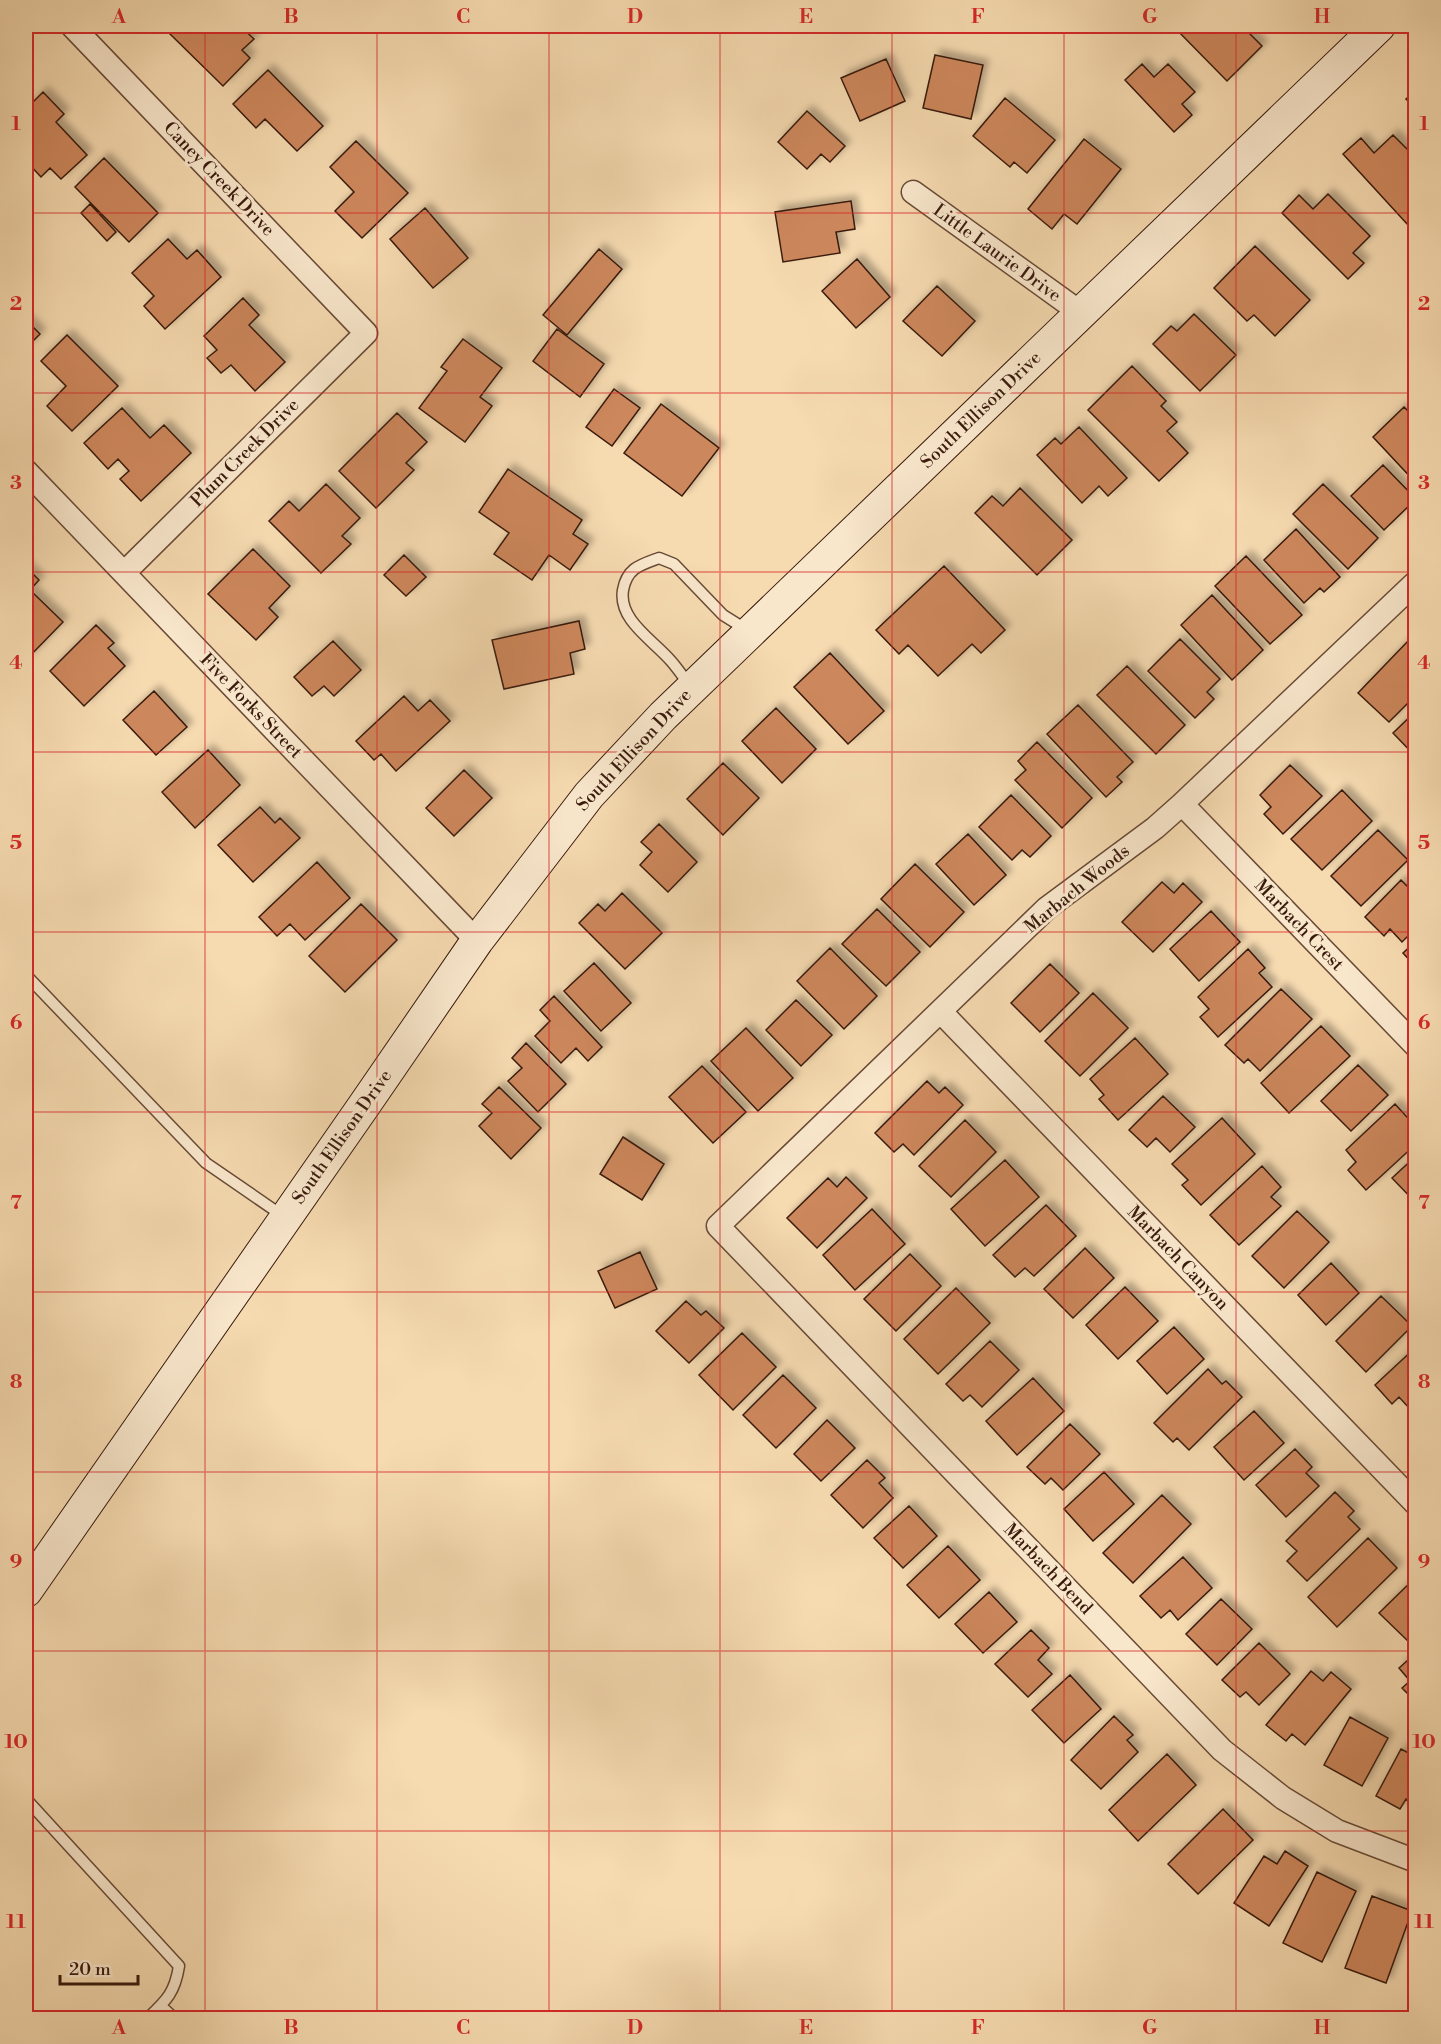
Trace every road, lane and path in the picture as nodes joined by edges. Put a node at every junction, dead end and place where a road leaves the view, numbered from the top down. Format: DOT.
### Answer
graph roads {
  1 [pos="72,26"];
  2 [pos="1379,26"];
  3 [pos="913,192"];
  4 [pos="1081,313"];
  5 [pos="366,333"];
  6 [pos="26,471"];
  7 [pos="124,573"];
  8 [pos="1416,582"];
  9 [pos="750,632"];
  10 [pos="692,688"];
  11 [pos="1182,804"];
  12 [pos="477,941"];
  13 [pos="26,975"];
  14 [pos="941,1012"];
  15 [pos="1416,1046"];
  16 [pos="286,1217"];
  17 [pos="718,1226"];
  18 [pos="1416,1504"];
  19 [pos="26,1591"];
  20 [pos="26,1799"];
  21 [pos="1416,1861"];
  22 [pos="162,2006"];
  23 [pos="148,2019"];
  24 [pos="174,2019"];
  1 -- 5 [label="street, Caney Creek Drive"];
  2 -- 4 [label="street, South Ellison Drive"];
  3 -- 4 [label="street, Little Laurie Drive"];
  4 -- 9 [label="street, South Ellison Drive"];
  5 -- 7 [label="street, Plum Creek Drive"];
  6 -- 7 [label="street, Five Forks Street"];
  7 -- 12 [label="street, Five Forks Street"];
  8 -- 11 [label="street, Marbach Woods"];
  9 -- 10 [label="street, South Ellison Drive"];
  9 -- 10 [label="lane"];
  10 -- 12 [label="street, South Ellison Drive"];
  11 -- 14 [label="street, Marbach Woods"];
  11 -- 15 [label="street, Marbach Crest"];
  12 -- 16 [label="street, South Ellison Drive"];
  13 -- 16 [label="lane"];
  14 -- 17 [label="street, Marbach Woods"];
  14 -- 18 [label="street, Marbach Canyon"];
  16 -- 19 [label="street, South Ellison Drive"];
  17 -- 21 [label="street, Marbach Bend"];
  20 -- 22 [label="lane"];
  22 -- 23 [label="lane"];
  22 -- 24 [label="lane"];
}
